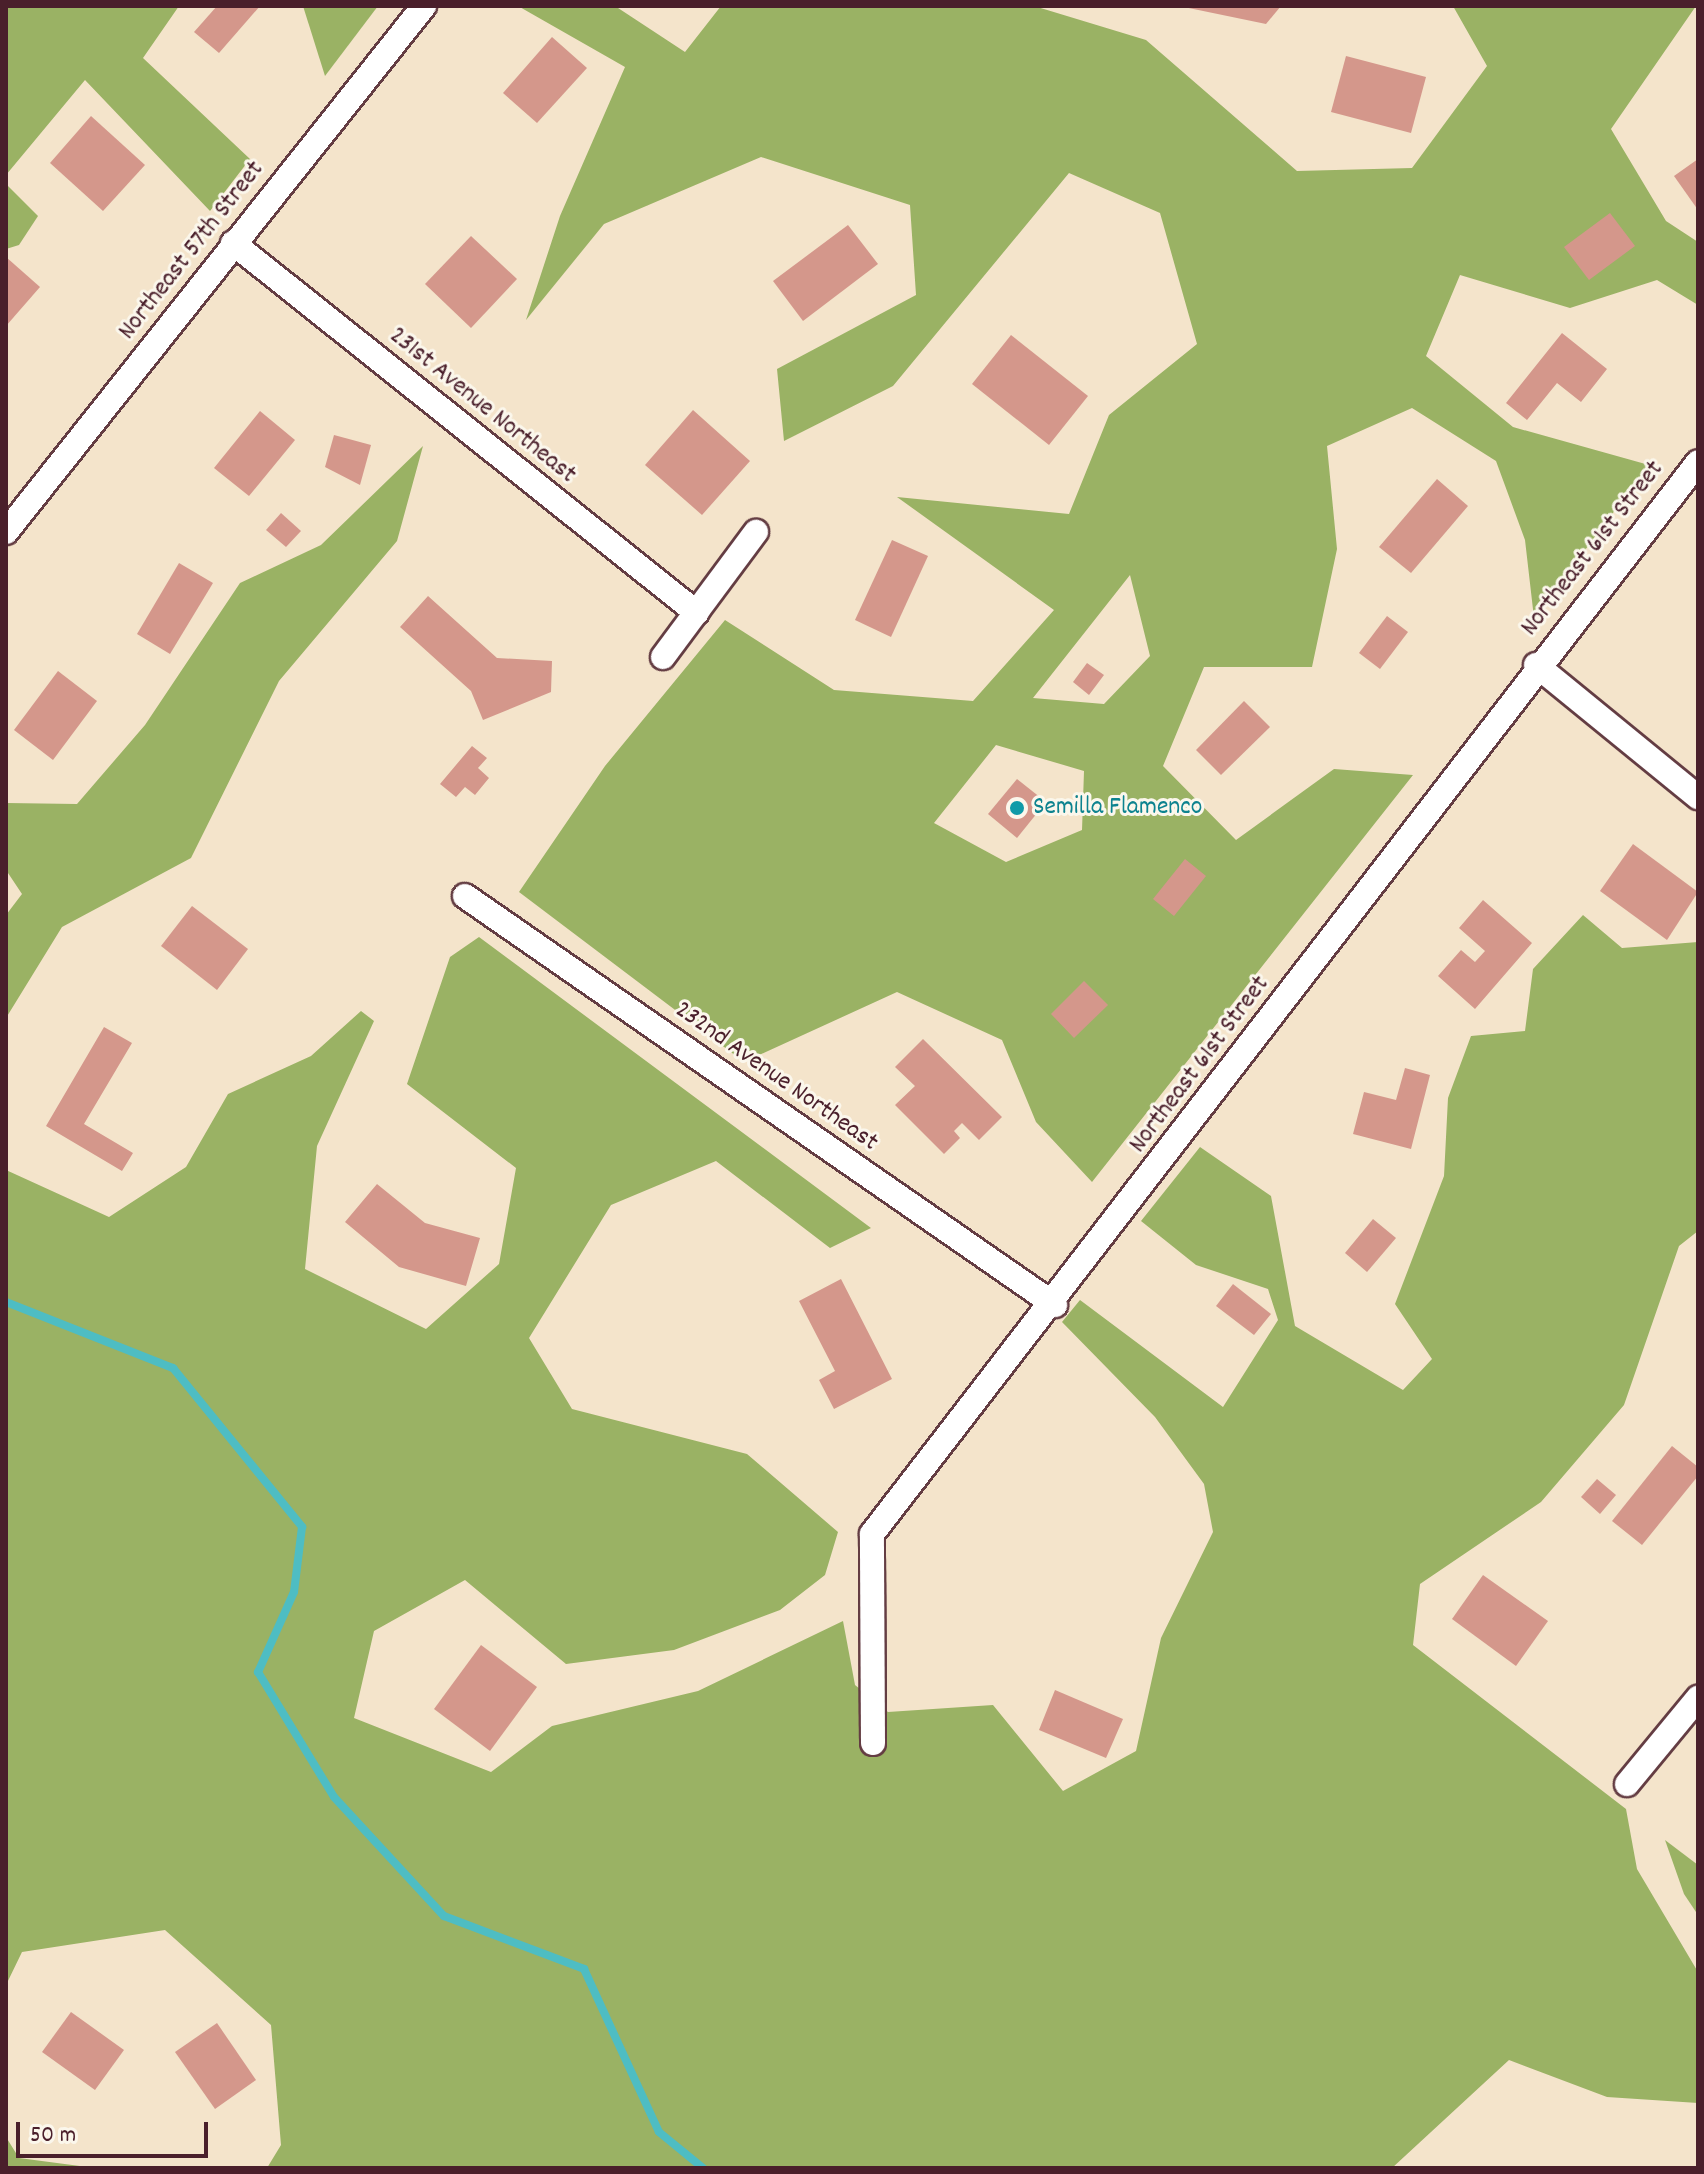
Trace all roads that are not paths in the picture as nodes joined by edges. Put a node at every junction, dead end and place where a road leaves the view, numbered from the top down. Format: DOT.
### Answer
graph roads {
  1 [pos="424,6"];
  2 [pos="233,243"];
  3 [pos="1698,462"];
  4 [pos="6,532"];
  5 [pos="756,532"];
  6 [pos="697,613"];
  7 [pos="663,657"];
  8 [pos="1536,665"];
  9 [pos="1698,797"];
  10 [pos="465,896"];
  11 [pos="1055,1305"];
  12 [pos="1698,1698"];
  13 [pos="873,1743"];
  14 [pos="1627,1784"];
  1 -- 2 [label="street, Northeast 57th Street"];
  2 -- 4 [label="street, Northeast 57th Street"];
  2 -- 6 [label="street, 231st Avenue Northeast"];
  3 -- 8 [label="street, Northeast 61st Street"];
  5 -- 6 [label="street"];
  6 -- 7 [label="street"];
  8 -- 9 [label="street"];
  8 -- 11 [label="street, Northeast 61st Street"];
  10 -- 11 [label="street, 232nd Avenue Northeast"];
  11 -- 13 [label="street, Northeast 61st Street"];
  12 -- 14 [label="street"];
}
